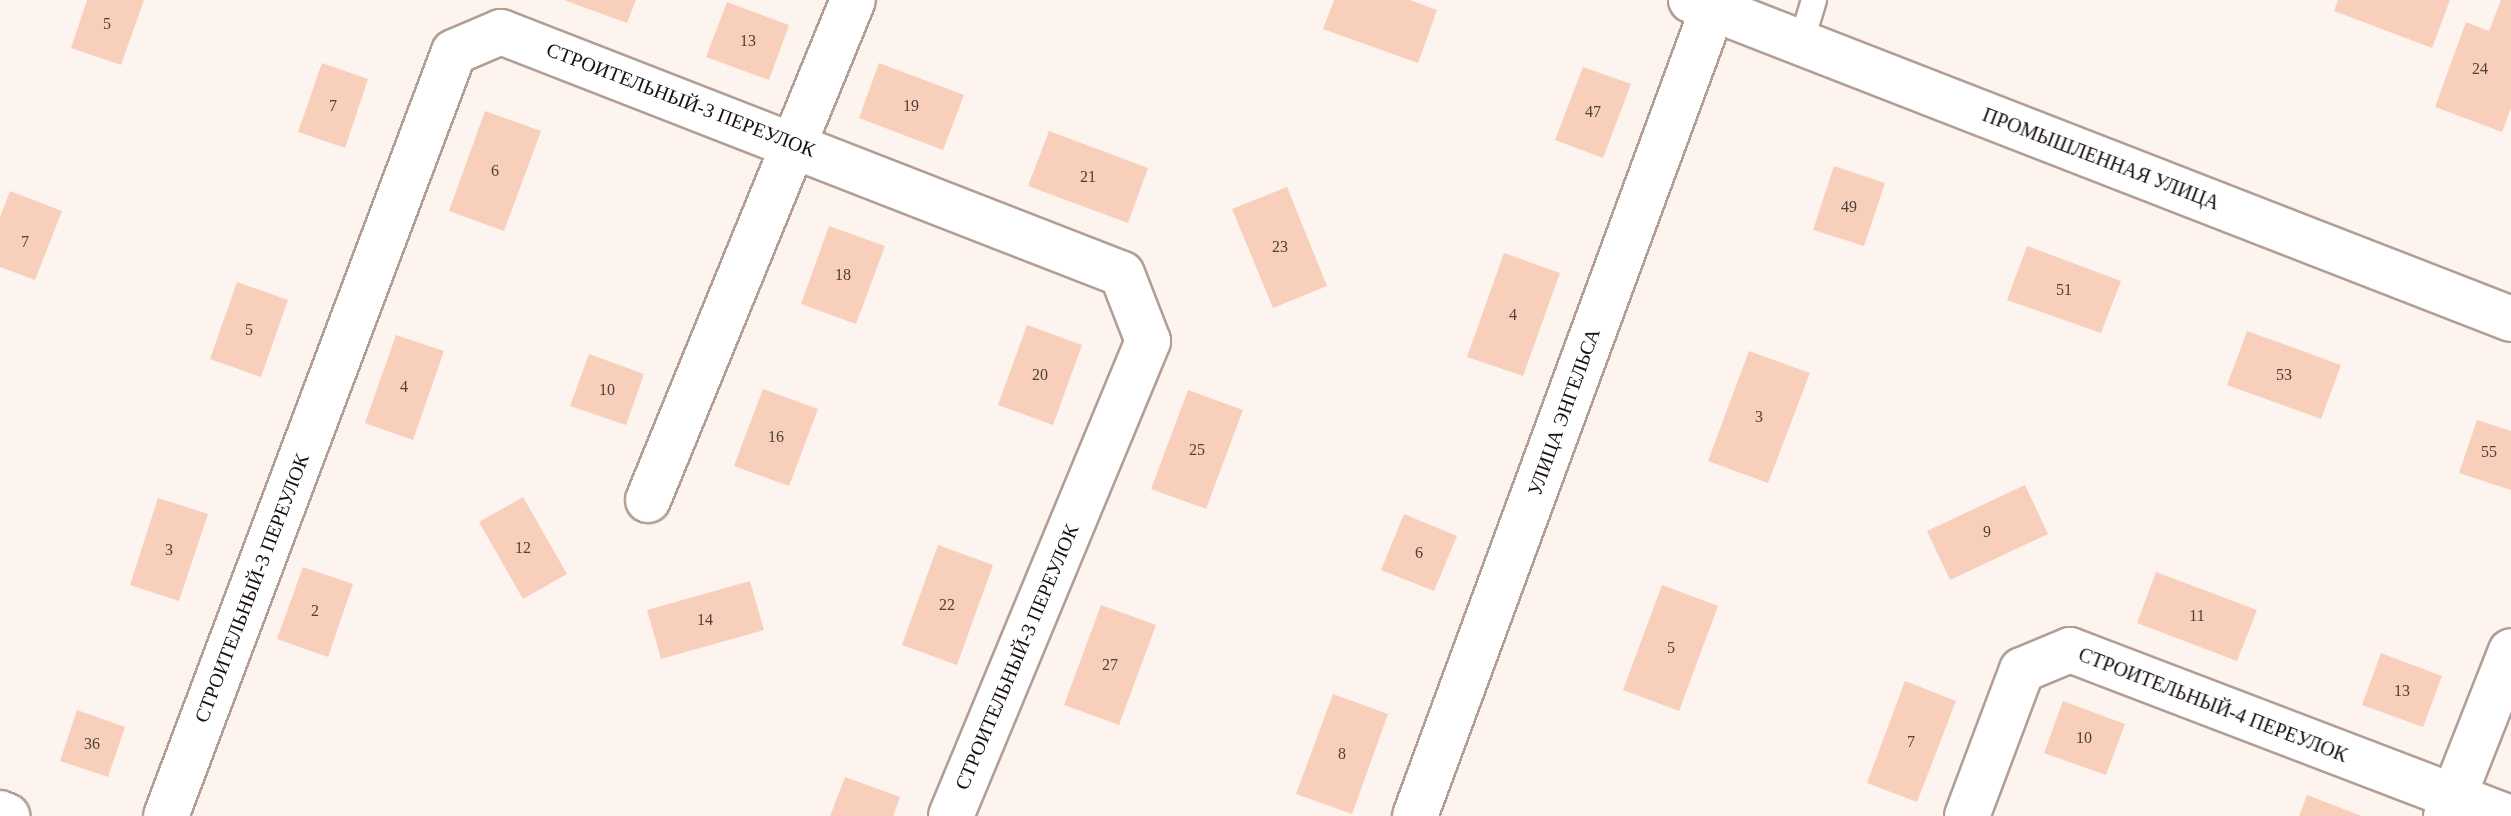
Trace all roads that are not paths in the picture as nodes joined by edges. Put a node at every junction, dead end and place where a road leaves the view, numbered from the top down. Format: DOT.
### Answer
graph roads {
  1 [pos="853,0"];
  2 [pos="1814,0"];
  3 [pos="1702,4"];
  4 [pos="1801,43"];
  5 [pos="798,144"];
  6 [pos="2511,319"];
  7 [pos="648,500"];
  8 [pos="2511,651"];
  9 [pos="2450,806"];
  10 [pos="0,813"];
  11 [pos="7,816"];
  12 [pos="166,816"];
  13 [pos="951,816"];
  14 [pos="1415,816"];
  15 [pos="1967,816"];
  16 [pos="2504,816"];
  1 -- 5 [label="street"];
  2 -- 4 [label="lane"];
  3 -- 4 [label="street, ПРОМЫШЛЕННАЯ УЛИЦА"];
  3 -- 14 [label="street, УЛИЦА ЭНГЕЛЬСА"];
  4 -- 6 [label="street, ПРОМЫШЛЕННАЯ УЛИЦА"];
  5 -- 7 [label="street"];
  5 -- 12 [label="street, СТРОИТЕЛЬНЫЙ-3 ПЕРЕУЛОК"];
  5 -- 13 [label="street, СТРОИТЕЛЬНЫЙ-3 ПЕРЕУЛОК"];
  8 -- 9 [label="street"];
  9 -- 15 [label="street, СТРОИТЕЛЬНЫЙ-4 ПЕРЕУЛОК"];
  9 -- 16 [label="street, СТРОИТЕЛЬНЫЙ-4 ПЕРЕУЛОК"];
  10 -- 11 [label="street"];
}
